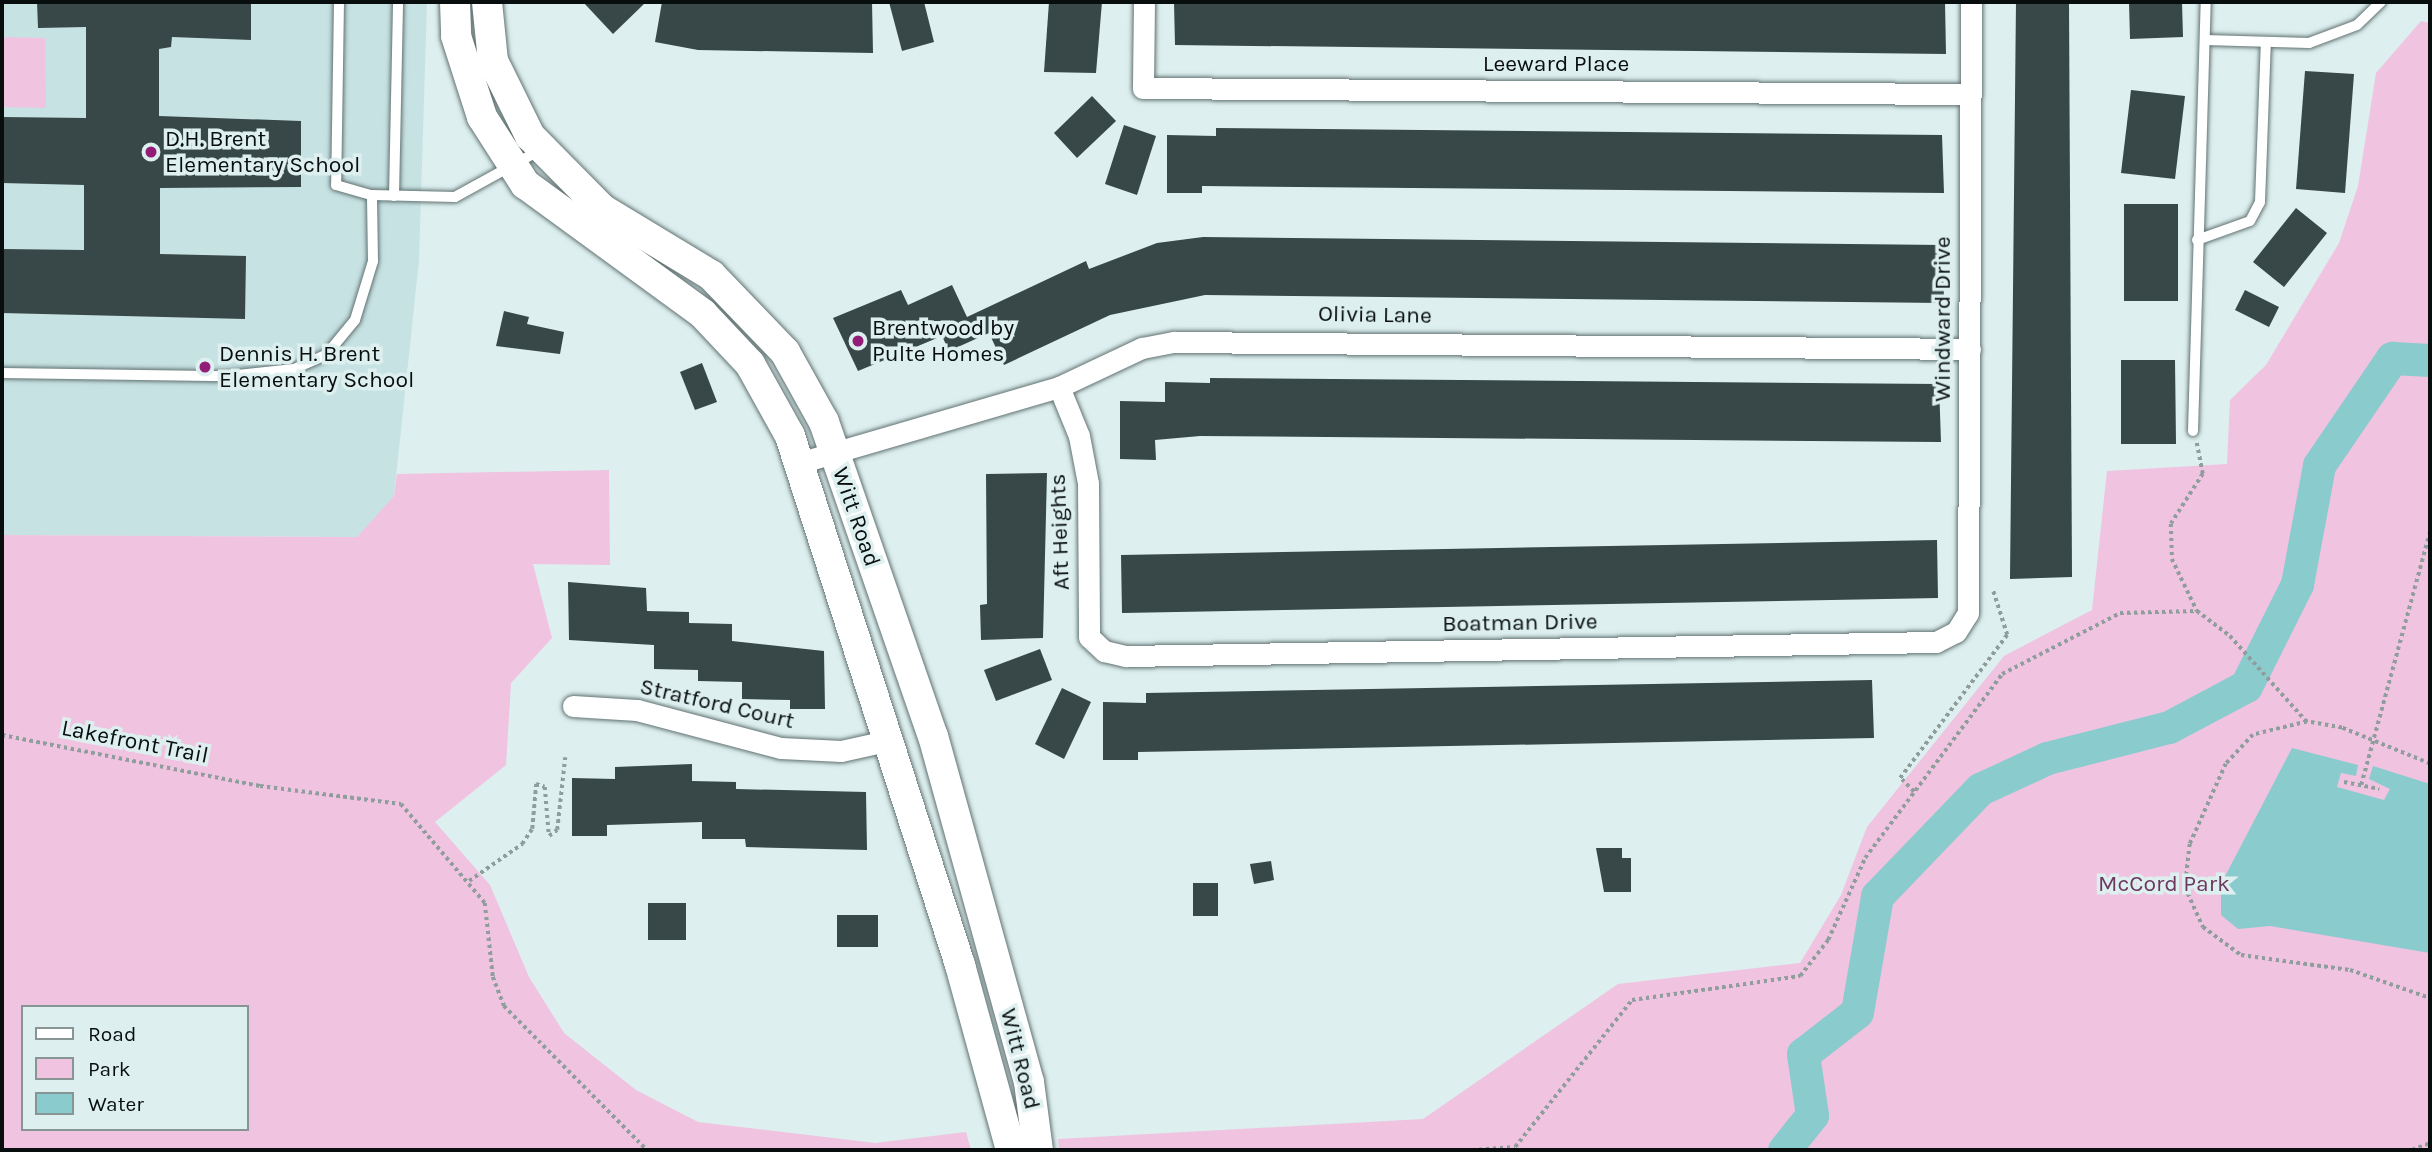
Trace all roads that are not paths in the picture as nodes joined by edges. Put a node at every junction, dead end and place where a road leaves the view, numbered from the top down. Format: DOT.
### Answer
graph roads {
  1 [pos="339,2"];
  2 [pos="398,2"];
  3 [pos="455,2"];
  4 [pos="487,2"];
  5 [pos="1144,2"];
  6 [pos="1971,2"];
  7 [pos="2206,2"];
  8 [pos="2381,2"];
  9 [pos="2205,40"];
  10 [pos="2266,42"];
  11 [pos="1969,94"];
  12 [pos="542,148"];
  13 [pos="516,169"];
  14 [pos="372,195"];
  15 [pos="394,196"];
  16 [pos="646,236"];
  17 [pos="2197,240"];
  18 [pos="627,262"];
  19 [pos="1970,349"];
  20 [pos="2,373"];
  21 [pos="1059,387"];
  22 [pos="2193,431"];
  23 [pos="833,450"];
  24 [pos="799,463"];
  25 [pos="1956,632"];
  26 [pos="1088,637"];
  27 [pos="573,706"];
  28 [pos="930,727"];
  29 [pos="891,740"];
  30 [pos="1010,1150"];
  31 [pos="1038,1150"];
  1 -- 14 [label="lane"];
  2 -- 15 [label="lane"];
  3 -- 13 [label="street, Witt Road"];
  4 -- 12 [label="street, Witt Road"];
  5 -- 11 [label="street, Leeward Place"];
  6 -- 11 [label="street, Windward Drive"];
  7 -- 9 [label="lane"];
  8 -- 10 [label="lane"];
  9 -- 10 [label="lane"];
  9 -- 17 [label="lane"];
  10 -- 17 [label="lane"];
  11 -- 19 [label="street, Windward Drive"];
  12 -- 13 [label="lane"];
  12 -- 16 [label="street, Witt Road"];
  13 -- 15 [label="lane"];
  13 -- 18 [label="street, Witt Road"];
  14 -- 15 [label="lane"];
  14 -- 20 [label="lane"];
  16 -- 18 [label="street"];
  16 -- 23 [label="street, Witt Road"];
  17 -- 22 [label="lane"];
  18 -- 24 [label="street, Witt Road"];
  19 -- 21 [label="street, Olivia Lane"];
  19 -- 25 [label="street, Windward Drive"];
  21 -- 23 [label="street, Olivia Lane"];
  21 -- 26 [label="street, Aft Heights"];
  23 -- 24 [label="street, Olivia Lane"];
  23 -- 28 [label="street, Witt Road"];
  24 -- 29 [label="street, Witt Road"];
  25 -- 26 [label="street, Boatman Drive"];
  27 -- 29 [label="street, Stratford Court"];
  28 -- 29 [label="street"];
  28 -- 31 [label="street, Witt Road"];
  29 -- 30 [label="street, Witt Road"];
}
